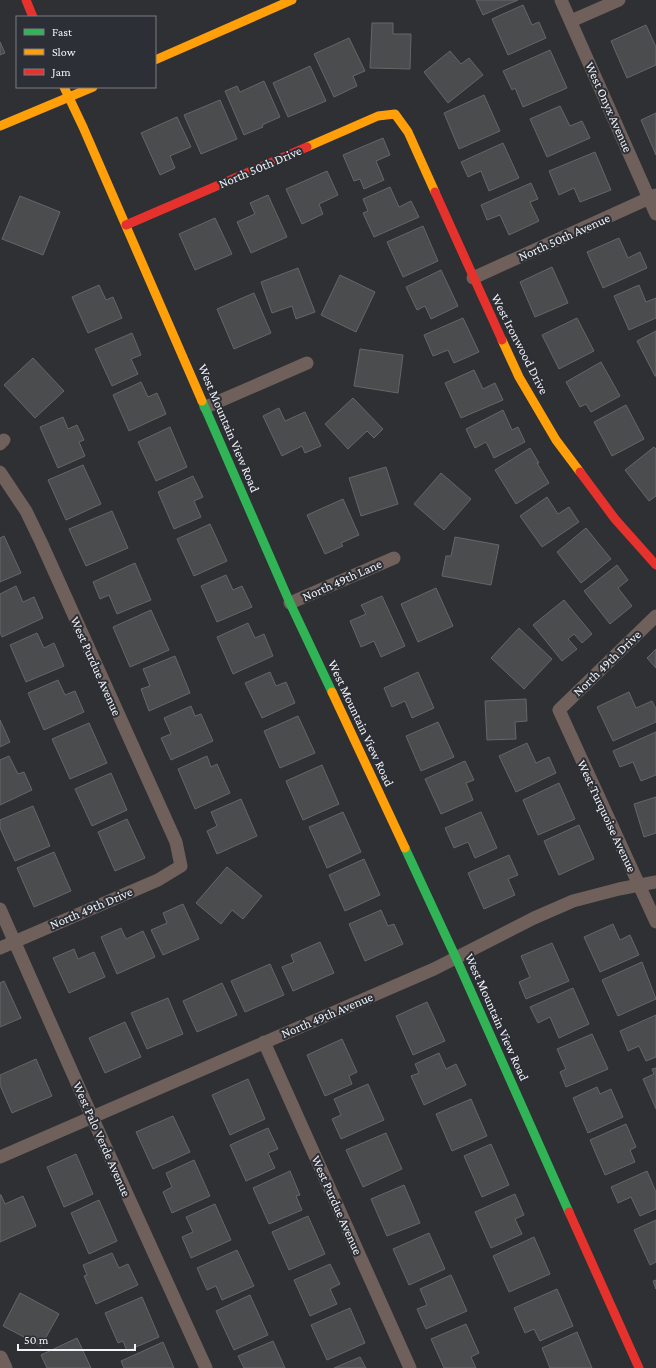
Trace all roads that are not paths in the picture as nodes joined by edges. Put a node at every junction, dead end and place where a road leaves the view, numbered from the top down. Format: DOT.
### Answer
graph roads {
  1 [pos="26,0"];
  2 [pos="289,0"];
  3 [pos="561,0"];
  4 [pos="619,0"];
  5 [pos="33,16"];
  6 [pos="571,21"];
  7 [pos="156,60"];
  8 [pos="64,88"];
  9 [pos="91,88"];
  10 [pos="68,97"];
  11 [pos="395,114"];
  12 [pos="0,126"];
  13 [pos="652,197"];
  14 [pos="656,214"];
  15 [pos="126,225"];
  16 [pos="473,278"];
  17 [pos="306,363"];
  18 [pos="206,407"];
  19 [pos="0,472"];
  20 [pos="394,558"];
  21 [pos="656,565"];
  22 [pos="290,603"];
  23 [pos="656,616"];
  24 [pos="559,710"];
  25 [pos="181,866"];
  26 [pos="656,882"];
  27 [pos="639,885"];
  28 [pos="0,909"];
  29 [pos="656,922"];
  30 [pos="14,942"];
  31 [pos="0,948"];
  32 [pos="456,958"];
  33 [pos="264,1042"];
  34 [pos="92,1117"];
  35 [pos="0,1157"];
  36 [pos="206,1368"];
  37 [pos="410,1368"];
  38 [pos="639,1368"];
  1 -- 5 [label="street"];
  2 -- 7 [label="street"];
  3 -- 6 [label="street, West Onyx Avenue"];
  4 -- 6 [label="street"];
  6 -- 13 [label="street, West Onyx Avenue"];
  8 -- 10 [label="street, West Mountain View Road"];
  9 -- 10 [label="street"];
  10 -- 12 [label="street"];
  10 -- 15 [label="street, West Mountain View Road"];
  11 -- 15 [label="street, North 50th Drive"];
  11 -- 16 [label="street, West Ironwood Drive"];
  13 -- 14 [label="street, West Onyx Avenue"];
  13 -- 16 [label="street, North 50th Avenue"];
  15 -- 18 [label="street, West Mountain View Road"];
  16 -- 21 [label="street, West Ironwood Drive"];
  17 -- 18 [label="street"];
  18 -- 22 [label="street, West Mountain View Road"];
  19 -- 25 [label="street, West Purdue Avenue"];
  20 -- 22 [label="street, North 49th Lane"];
  22 -- 32 [label="street, West Mountain View Road"];
  23 -- 24 [label="street, North 49th Drive"];
  24 -- 27 [label="street, West Turquoise Avenue"];
  25 -- 30 [label="street, North 49th Drive"];
  26 -- 27 [label="street, North 49th Avenue"];
  27 -- 29 [label="street, West Turquoise Avenue"];
  27 -- 32 [label="street, North 49th Avenue"];
  28 -- 30 [label="street, West Palo Verde Avenue"];
  30 -- 31 [label="street, North 49th Drive"];
  30 -- 34 [label="street, West Palo Verde Avenue"];
  32 -- 33 [label="street, North 49th Avenue"];
  32 -- 38 [label="street, West Mountain View Road"];
  33 -- 34 [label="street, North 49th Avenue"];
  33 -- 37 [label="street, West Purdue Avenue"];
  34 -- 35 [label="street, North 49th Avenue"];
  34 -- 36 [label="street, West Palo Verde Avenue"];
}
